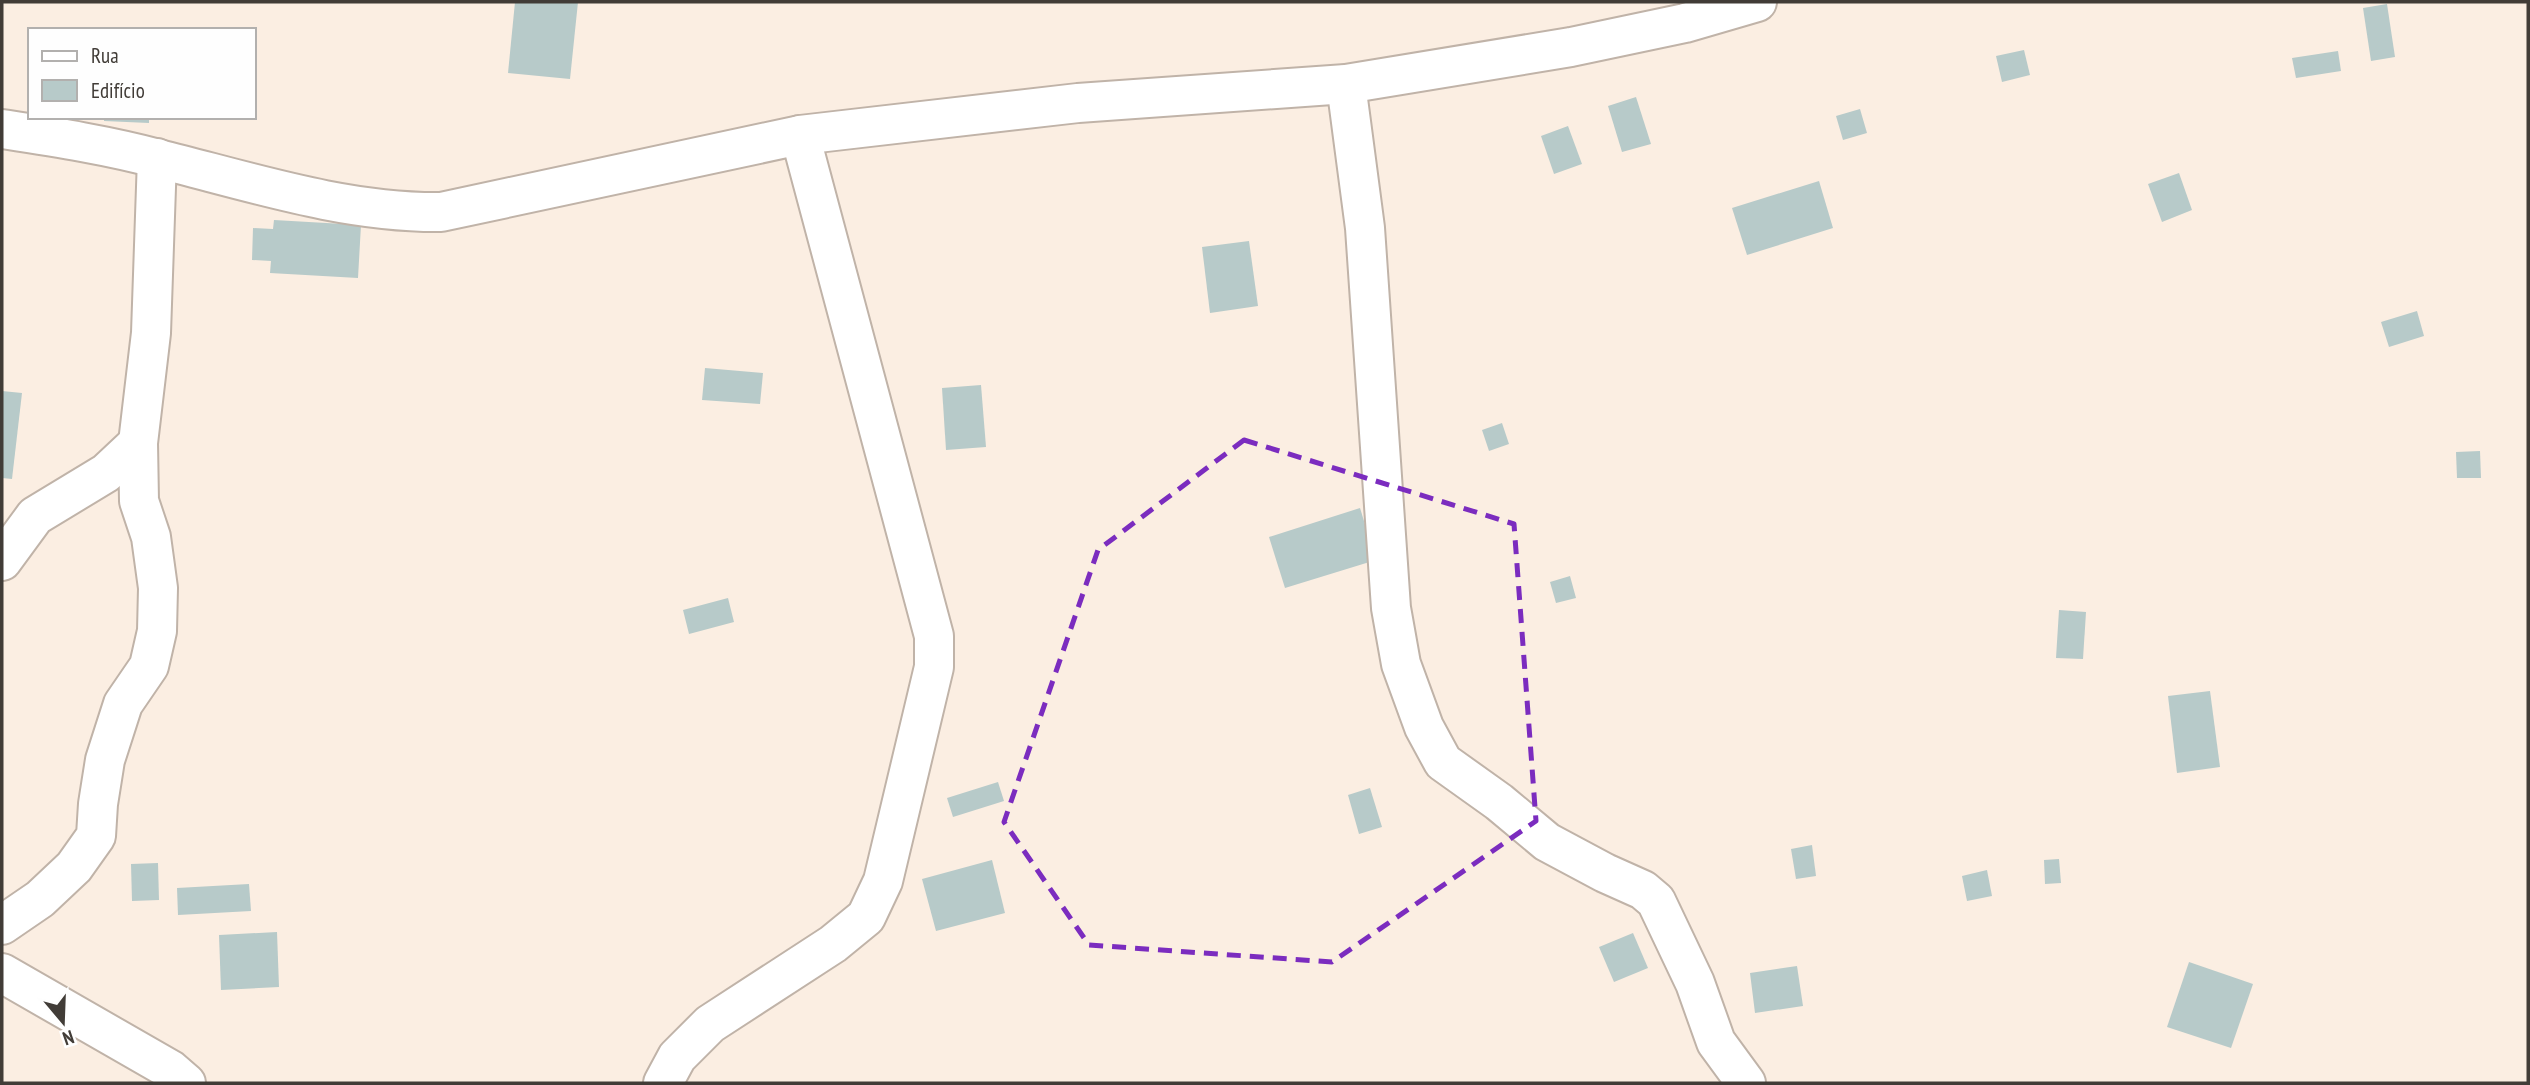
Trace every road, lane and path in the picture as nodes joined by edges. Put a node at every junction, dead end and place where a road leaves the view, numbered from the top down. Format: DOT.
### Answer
graph roads {
  1 [pos="1757,2"];
  2 [pos="1346,83"];
  3 [pos="2,129"];
  4 [pos="800,135"];
  5 [pos="157,158"];
  6 [pos="138,443"];
  7 [pos="2,561"];
  8 [pos="2,925"];
  9 [pos="2,973"];
  10 [pos="186,1083"];
  11 [pos="663,1083"];
  12 [pos="1746,1083"];
  1 -- 2 [label="street"];
  2 -- 4 [label="street"];
  2 -- 12 [label="street"];
  3 -- 5 [label="street"];
  4 -- 5 [label="street"];
  4 -- 11 [label="street"];
  5 -- 6 [label="street"];
  6 -- 7 [label="street"];
  6 -- 8 [label="street"];
  9 -- 10 [label="street"];
}
